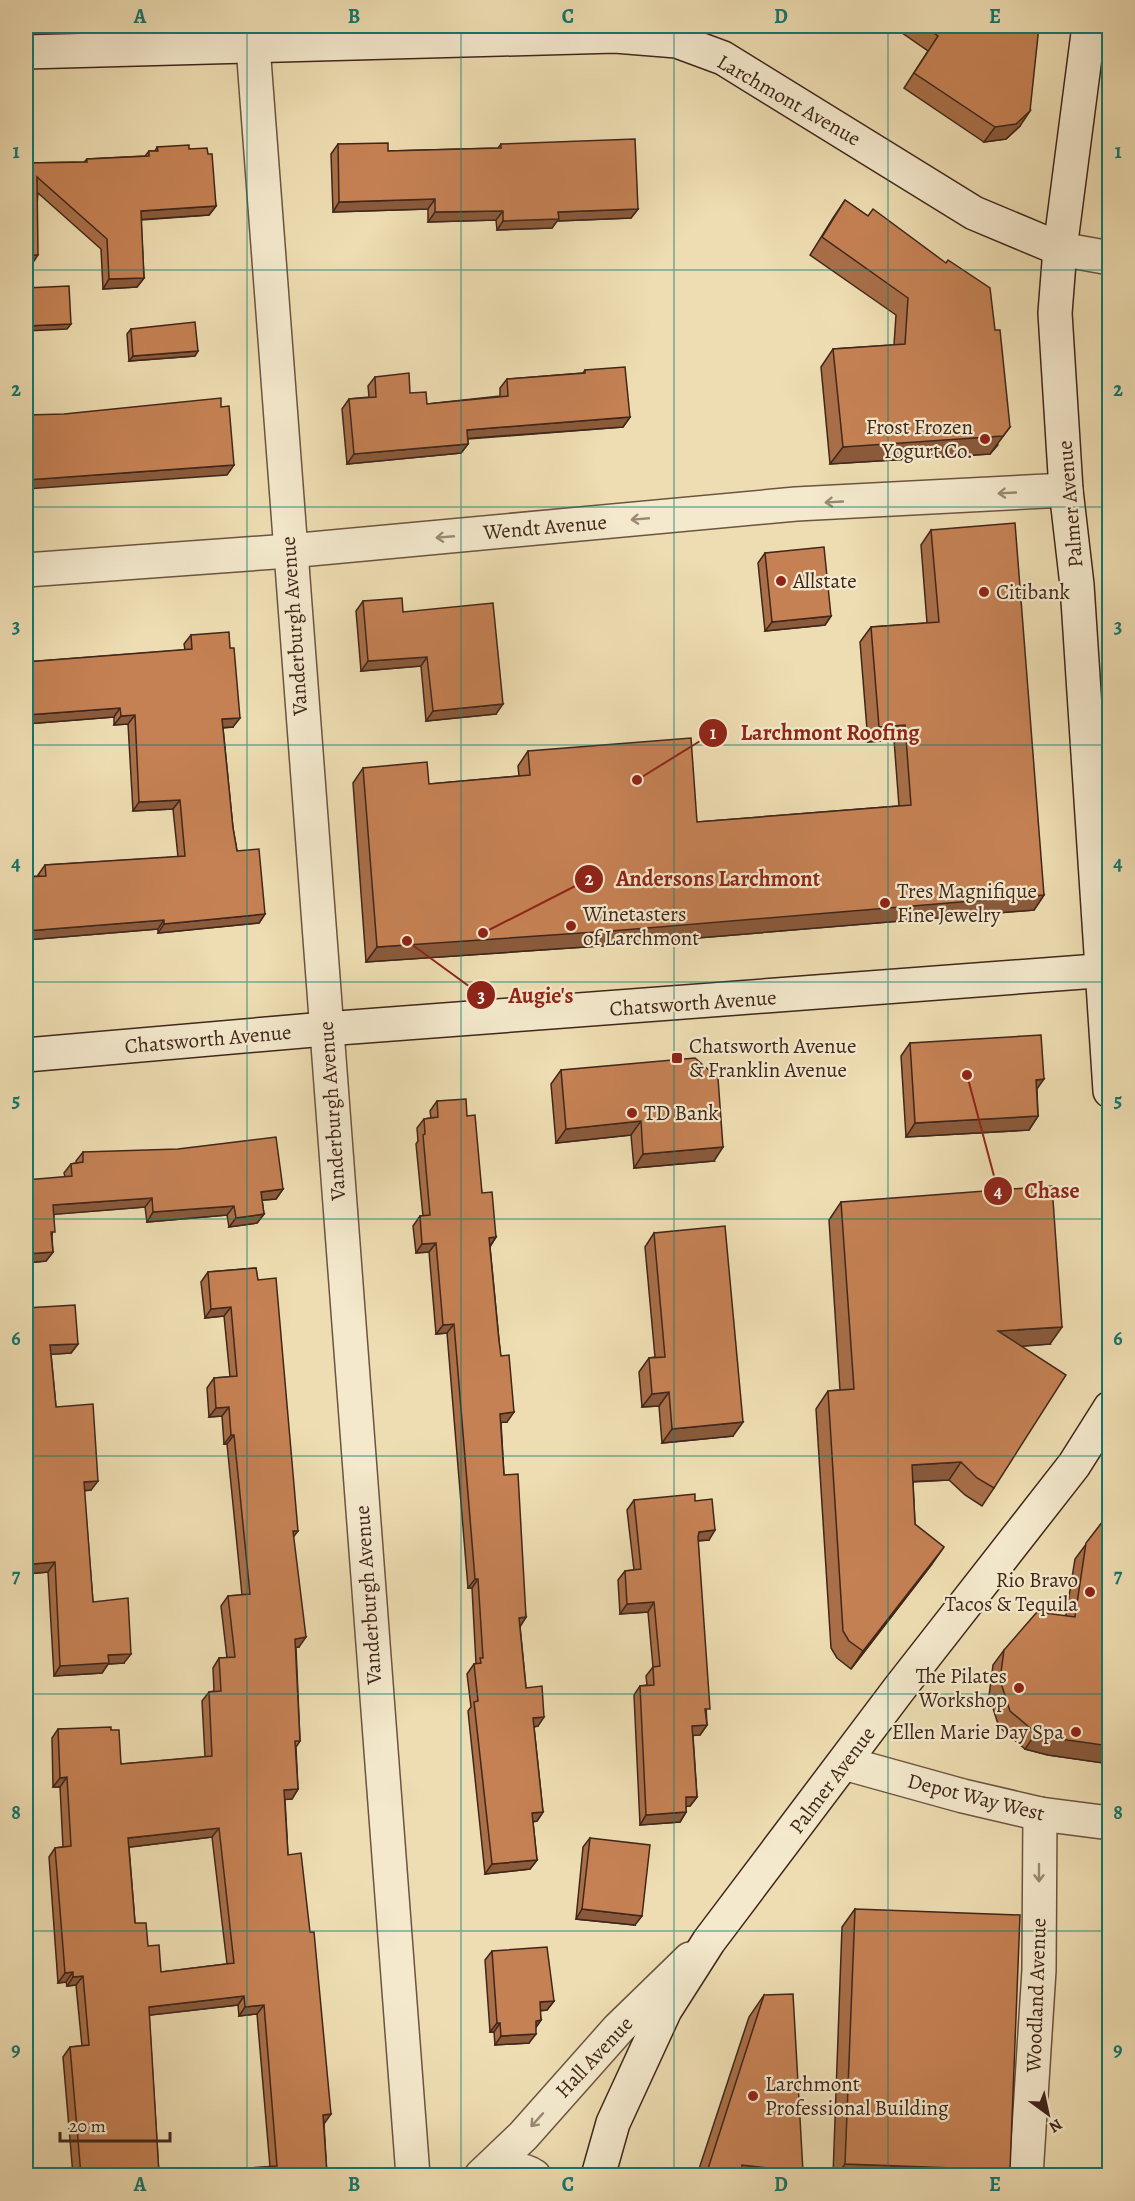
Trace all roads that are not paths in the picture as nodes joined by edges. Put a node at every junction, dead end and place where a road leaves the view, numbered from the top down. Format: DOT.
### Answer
graph roads {
  1 [pos="1089,26"];
  2 [pos="677,33"];
  3 [pos="328,35"];
  4 [pos="253,46"];
  5 [pos="26,52"];
  6 [pos="1060,249"];
  7 [pos="1110,258"];
  8 [pos="1066,490"];
  9 [pos="289,551"];
  10 [pos="26,570"];
  11 [pos="1105,971"];
  12 [pos="325,1029"];
  13 [pos="26,1055"];
  14 [pos="1110,1091"];
  15 [pos="1110,1408"];
  16 [pos="844,1763"];
  17 [pos="1040,1815"];
  18 [pos="1110,1823"];
  19 [pos="709,1941"];
  20 [pos="413,2175"];
  21 [pos="481,2175"];
  22 [pos="490,2175"];
  23 [pos="534,2175"];
  24 [pos="598,2175"];
  25 [pos="1026,2175"];
  1 -- 6 [label="street, Palmer Avenue"];
  2 -- 3 [label="street, Larchmont Avenue"];
  2 -- 6 [label="street, Larchmont Avenue"];
  3 -- 4 [label="street, Larchmont Avenue"];
  4 -- 5 [label="street, Larchmont Avenue"];
  4 -- 9 [label="street, Vanderburgh Avenue"];
  6 -- 7 [label="street, Larchmont Avenue"];
  6 -- 8 [label="street, Palmer Avenue"];
  8 -- 9 [label="street, Wendt Avenue, one-way"];
  8 -- 11 [label="street, Palmer Avenue"];
  9 -- 10 [label="street, Wendt Avenue"];
  9 -- 12 [label="street, Vanderburgh Avenue"];
  11 -- 12 [label="street, Chatsworth Avenue"];
  11 -- 14 [label="street, Palmer Avenue"];
  12 -- 13 [label="street, Chatsworth Avenue"];
  12 -- 20 [label="street, Vanderburgh Avenue"];
  15 -- 16 [label="street, Palmer Avenue"];
  16 -- 17 [label="street, Depot Way West"];
  16 -- 19 [label="street, Palmer Avenue"];
  17 -- 18 [label="street, Depot Way West"];
  17 -- 25 [label="street, Woodland Avenue, one-way"];
  19 -- 21 [label="street, Hall Avenue, one-way"];
  19 -- 24 [label="street, Palmer Avenue"];
  22 -- 23 [label="street"];
}
